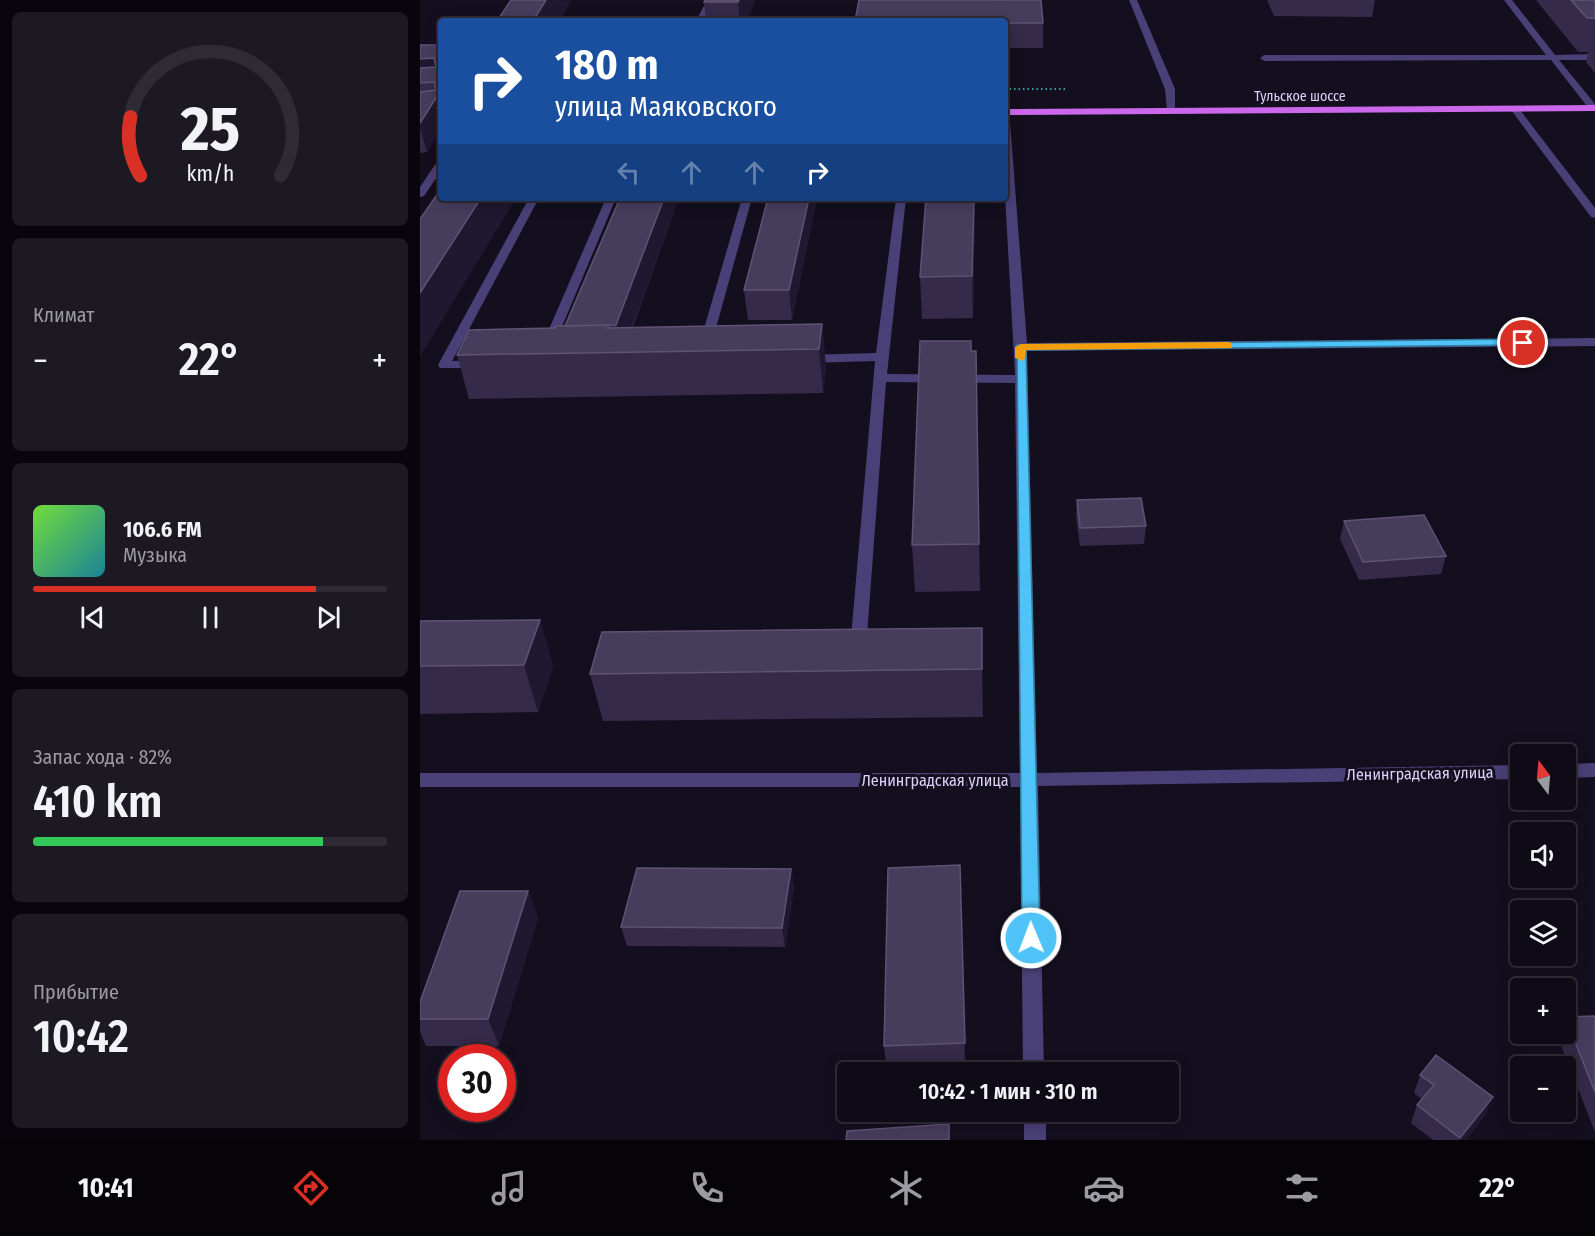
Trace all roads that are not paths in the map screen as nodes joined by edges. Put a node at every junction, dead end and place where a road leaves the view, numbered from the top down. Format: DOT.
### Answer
graph roads {
  1 [pos="711,0"];
  2 [pos="1133,0"];
  3 [pos="1508,0"];
  4 [pos="702,18"];
  5 [pos="1595,57"];
  6 [pos="1263,58"];
  7 [pos="1552,58"];
  8 [pos="1514,108"];
  9 [pos="1594,108"];
  10 [pos="1172,110"];
  11 [pos="1008,112"];
  12 [pos="1008,164"];
  13 [pos="438,167"];
  14 [pos="438,168"];
  15 [pos="423,170"];
  16 [pos="420,194"];
  17 [pos="532,201"];
  18 [pos="610,201"];
  19 [pos="746,201"];
  20 [pos="901,201"];
  21 [pos="1595,215"];
  22 [pos="552,336"];
  23 [pos="1595,342"];
  24 [pos="1021,347"];
  25 [pos="882,357"];
  26 [pos="791,359"];
  27 [pos="701,360"];
  28 [pos="491,364"];
  29 [pos="880,378"];
  30 [pos="1020,379"];
  31 [pos="858,655"];
  32 [pos="1595,770"];
  33 [pos="1576,771"];
  34 [pos="1510,772"];
  35 [pos="420,780"];
  36 [pos="1028,780"];
  37 [pos="1034,1062"];
  38 [pos="1035,1122"];
  39 [pos="1035,1140"];
  1 -- 4 [label="street"];
  2 -- 10 [label="street"];
  3 -- 7 [label="street"];
  5 -- 7 [label="street"];
  6 -- 7 [label="street"];
  7 -- 9 [label="street"];
  8 -- 9 [label="main road, Тульское шоссе"];
  8 -- 10 [label="main road, Тульское шоссе"];
  8 -- 21 [label="street"];
  10 -- 11 [label="main road, Тульское шоссе"];
  12 -- 24 [label="street"];
  13 -- 15 [label="street"];
  14 -- 16 [label="street"];
  17 -- 28 [label="street"];
  18 -- 22 [label="street"];
  19 -- 27 [label="street"];
  20 -- 25 [label="street"];
  23 -- 24 [label="street"];
  24 -- 30 [label="street"];
  25 -- 26 [label="street"];
  25 -- 29 [label="street"];
  29 -- 30 [label="street"];
  29 -- 31 [label="street"];
  30 -- 36 [label="street"];
  32 -- 33 [label="street"];
  34 -- 36 [label="street, Ленинградская улица"];
  35 -- 36 [label="street, Ленинградская улица"];
  36 -- 37 [label="street"];
  38 -- 39 [label="street"];
}
